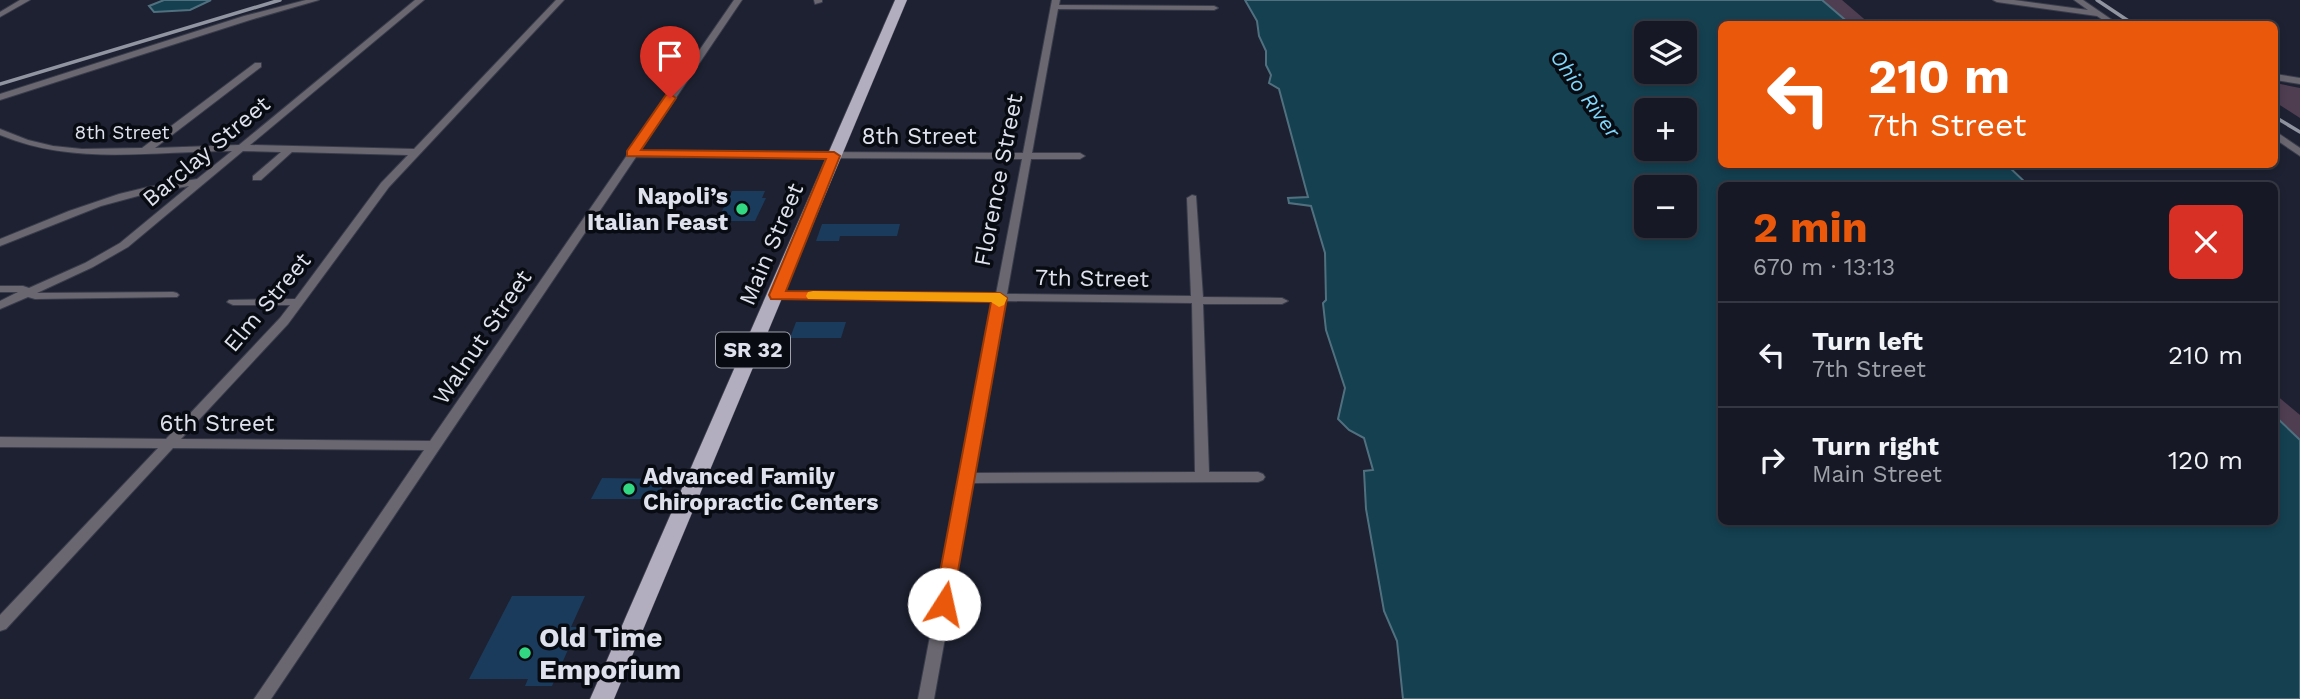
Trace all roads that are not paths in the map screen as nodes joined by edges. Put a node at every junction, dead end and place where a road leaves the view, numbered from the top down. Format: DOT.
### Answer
graph roads {
  1 [pos="26,0"];
  2 [pos="315,0"];
  3 [pos="420,0"];
  4 [pos="560,0"];
  5 [pos="738,0"];
  6 [pos="901,0"];
  7 [pos="1997,0"];
  8 [pos="2078,0"];
  9 [pos="1055,4"];
  10 [pos="1214,8"];
  11 [pos="2098,13"];
  12 [pos="0,15"];
  13 [pos="2110,21"];
  14 [pos="258,65"];
  15 [pos="2278,77"];
  16 [pos="2300,81"];
  17 [pos="0,97"];
  18 [pos="0,132"];
  19 [pos="2278,136"];
  20 [pos="240,148"];
  21 [pos="290,149"];
  22 [pos="145,150"];
  23 [pos="416,152"];
  24 [pos="2300,153"];
  25 [pos="632,154"];
  26 [pos="834,156"];
  27 [pos="1080,156"];
  28 [pos="1025,157"];
  29 [pos="257,178"];
  30 [pos="200,182"];
  31 [pos="1192,198"];
  32 [pos="0,243"];
  33 [pos="0,289"];
  34 [pos="27,293"];
  35 [pos="776,295"];
  36 [pos="173,296"];
  37 [pos="1000,298"];
  38 [pos="1198,300"];
  39 [pos="1282,301"];
  40 [pos="233,302"];
  41 [pos="299,302"];
  42 [pos="0,305"];
  43 [pos="0,442"];
  44 [pos="169,444"];
  45 [pos="434,446"];
  46 [pos="1202,477"];
  47 [pos="1258,477"];
  48 [pos="966,478"];
  49 [pos="0,625"];
  50 [pos="262,699"];
  51 [pos="602,699"];
  52 [pos="926,699"];
  1 -- 12 [label="street"];
  2 -- 17 [label="street"];
  3 -- 20 [label="street, Barclay Street"];
  4 -- 23 [label="street, Elm Street"];
  5 -- 25 [label="street, Walnut Street"];
  6 -- 26 [label="main road, Main Street / SR 32"];
  7 -- 11 [label="street"];
  8 -- 11 [label="street"];
  9 -- 10 [label="street"];
  9 -- 28 [label="street, Florence Street"];
  11 -- 13 [label="street"];
  14 -- 22 [label="street"];
  15 -- 16 [label="street"];
  18 -- 22 [label="street, 8th Street"];
  19 -- 24 [label="street"];
  20 -- 21 [label="street, 8th Street"];
  20 -- 22 [label="street, 8th Street"];
  20 -- 30 [label="street, Barclay Street"];
  21 -- 23 [label="street, 8th Street"];
  21 -- 29 [label="street"];
  23 -- 41 [label="street, Elm Street"];
  25 -- 26 [label="street, 8th Street"];
  25 -- 45 [label="street, Walnut Street"];
  26 -- 28 [label="street, 8th Street"];
  26 -- 35 [label="main road, Main Street / SR 32"];
  27 -- 28 [label="street, 8th Street"];
  28 -- 37 [label="street, Florence Street"];
  30 -- 32 [label="street"];
  30 -- 34 [label="street, Barclay Street"];
  31 -- 38 [label="street"];
  33 -- 34 [label="street"];
  34 -- 36 [label="street"];
  34 -- 42 [label="street, Barclay Street"];
  35 -- 37 [label="street, 7th Street"];
  35 -- 51 [label="main road, Main Street / SR 32"];
  37 -- 38 [label="street, 7th Street"];
  37 -- 48 [label="street, Florence Street"];
  38 -- 39 [label="street, 7th Street"];
  38 -- 46 [label="street"];
  40 -- 41 [label="street"];
  41 -- 44 [label="street, Elm Street"];
  43 -- 44 [label="street, 6th Street"];
  44 -- 45 [label="street, 6th Street"];
  44 -- 49 [label="street, Elm Street"];
  45 -- 50 [label="street, Walnut Street"];
  46 -- 47 [label="street"];
  46 -- 48 [label="street"];
  48 -- 52 [label="street, Florence Street"];
}
